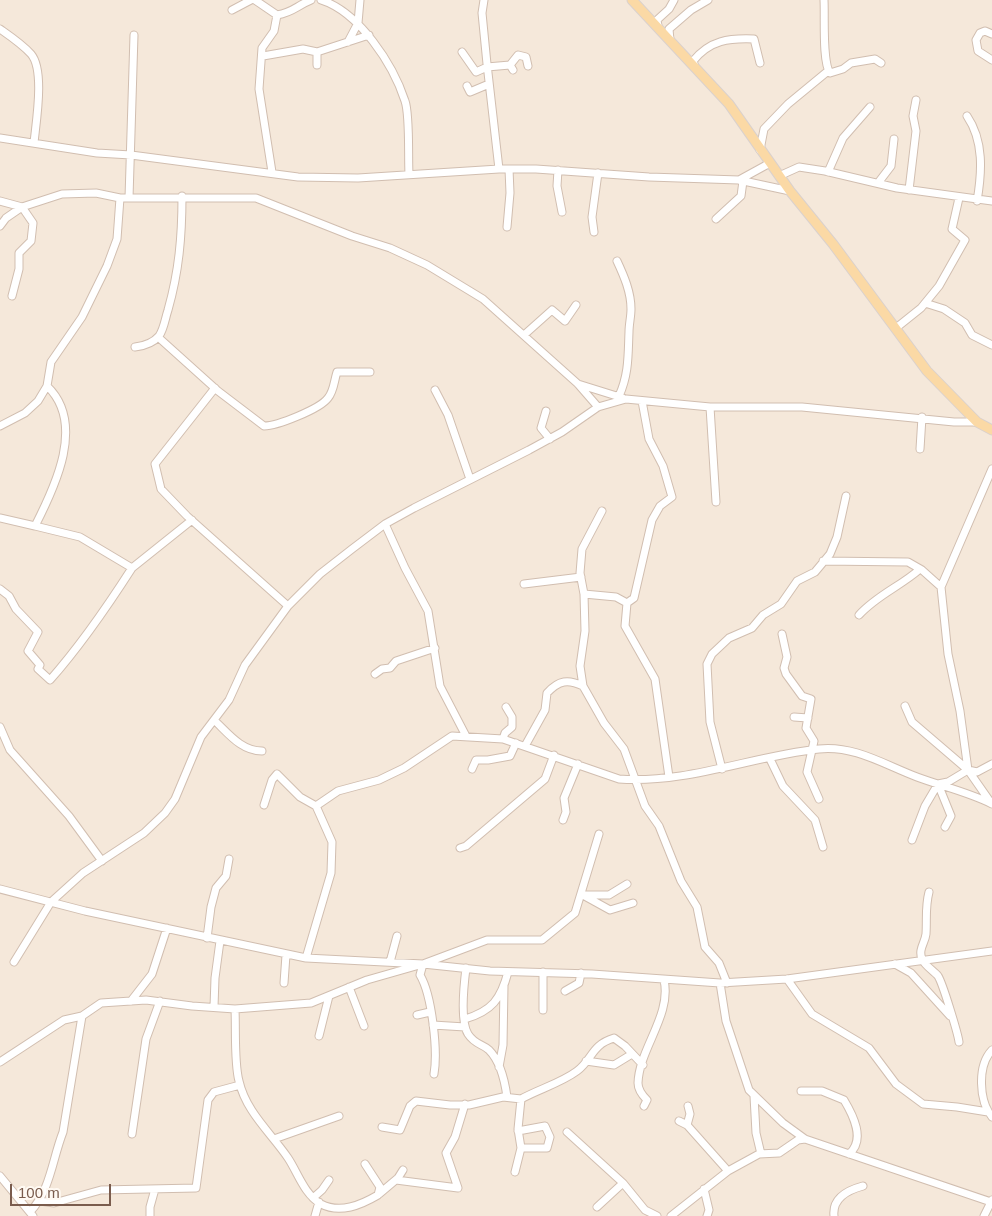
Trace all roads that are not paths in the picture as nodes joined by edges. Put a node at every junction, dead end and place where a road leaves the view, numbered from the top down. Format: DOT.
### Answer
graph roads {
  1 [pos="251,0"];
  2 [pos="255,0"];
  3 [pos="311,0"];
  4 [pos="321,0"];
  5 [pos="368,0"];
  6 [pos="484,0"];
  7 [pos="632,0"];
  8 [pos="674,0"];
  9 [pos="708,0"];
  10 [pos="824,0"];
  11 [pos="358,2"];
  12 [pos="232,10"];
  13 [pos="277,15"];
  14 [pos="358,23"];
  15 [pos="658,26"];
  16 [pos="0,28"];
  17 [pos="992,34"];
  18 [pos="134,35"];
  19 [pos="369,35"];
  20 [pos="670,40"];
  21 [pos="348,42"];
  22 [pos="317,52"];
  23 [pos="462,52"];
  24 [pos="263,56"];
  25 [pos="992,60"];
  26 [pos="760,63"];
  27 [pos="881,63"];
  28 [pos="317,65"];
  29 [pos="528,66"];
  30 [pos="487,67"];
  31 [pos="695,67"];
  32 [pos="828,71"];
  33 [pos="489,84"];
  34 [pos="467,86"];
  35 [pos="916,100"];
  36 [pos="870,107"];
  37 [pos="967,116"];
  38 [pos="0,138"];
  39 [pos="894,139"];
  40 [pos="34,143"];
  41 [pos="760,150"];
  42 [pos="132,155"];
  43 [pos="770,163"];
  44 [pos="499,169"];
  45 [pos="509,169"];
  46 [pos="558,170"];
  47 [pos="272,172"];
  48 [pos="828,172"];
  49 [pos="598,173"];
  50 [pos="409,174"];
  51 [pos="779,176"];
  52 [pos="741,180"];
  53 [pos="878,183"];
  54 [pos="909,190"];
  55 [pos="790,192"];
  56 [pos="182,196"];
  57 [pos="120,198"];
  58 [pos="129,198"];
  59 [pos="959,198"];
  60 [pos="0,200"];
  61 [pos="978,201"];
  62 [pos="992,201"];
  63 [pos="22,207"];
  64 [pos="562,212"];
  65 [pos="716,220"];
  66 [pos="0,226"];
  67 [pos="507,227"];
  68 [pos="594,232"];
  69 [pos="617,260"];
  70 [pos="12,296"];
  71 [pos="925,303"];
  72 [pos="576,305"];
  73 [pos="896,328"];
  74 [pos="524,335"];
  75 [pos="158,337"];
  76 [pos="992,344"];
  77 [pos="135,347"];
  78 [pos="370,372"];
  79 [pos="578,384"];
  80 [pos="47,386"];
  81 [pos="215,388"];
  82 [pos="435,390"];
  83 [pos="623,398"];
  84 [pos="642,402"];
  85 [pos="598,407"];
  86 [pos="710,407"];
  87 [pos="546,411"];
  88 [pos="922,417"];
  89 [pos="977,422"];
  90 [pos="0,426"];
  91 [pos="992,430"];
  92 [pos="550,439"];
  93 [pos="920,449"];
  94 [pos="992,470"];
  95 [pos="470,479"];
  96 [pos="846,496"];
  97 [pos="716,502"];
  98 [pos="602,511"];
  99 [pos="0,518"];
  100 [pos="192,520"];
  101 [pos="386,524"];
  102 [pos="35,526"];
  103 [pos="823,561"];
  104 [pos="132,568"];
  105 [pos="920,569"];
  106 [pos="581,577"];
  107 [pos="524,584"];
  108 [pos="941,587"];
  109 [pos="0,589"];
  110 [pos="584,594"];
  111 [pos="627,603"];
  112 [pos="288,606"];
  113 [pos="859,615"];
  114 [pos="782,634"];
  115 [pos="436,648"];
  116 [pos="374,674"];
  117 [pos="583,686"];
  118 [pos="905,706"];
  119 [pos="506,707"];
  120 [pos="794,717"];
  121 [pos="808,718"];
  122 [pos="214,720"];
  123 [pos="0,727"];
  124 [pos="466,736"];
  125 [pos="503,739"];
  126 [pos="516,743"];
  127 [pos="525,746"];
  128 [pos="812,750"];
  129 [pos="262,751"];
  130 [pos="554,756"];
  131 [pos="770,758"];
  132 [pos="578,764"];
  133 [pos="992,764"];
  134 [pos="472,768"];
  135 [pos="722,769"];
  136 [pos="968,770"];
  137 [pos="669,777"];
  138 [pos="636,780"];
  139 [pos="938,784"];
  140 [pos="819,799"];
  141 [pos="991,803"];
  142 [pos="264,805"];
  143 [pos="316,806"];
  144 [pos="563,820"];
  145 [pos="945,827"];
  146 [pos="599,834"];
  147 [pos="912,840"];
  148 [pos="823,847"];
  149 [pos="460,848"];
  150 [pos="229,859"];
  151 [pos="102,860"];
  152 [pos="627,884"];
  153 [pos="0,889"];
  154 [pos="929,892"];
  155 [pos="581,894"];
  156 [pos="51,902"];
  157 [pos="634,903"];
  158 [pos="167,928"];
  159 [pos="396,936"];
  160 [pos="207,938"];
  161 [pos="220,941"];
  162 [pos="992,951"];
  163 [pos="286,954"];
  164 [pos="306,958"];
  165 [pos="922,960"];
  166 [pos="14,962"];
  167 [pos="390,962"];
  168 [pos="423,964"];
  169 [pos="894,964"];
  170 [pos="466,968"];
  171 [pos="508,972"];
  172 [pos="542,972"];
  173 [pos="581,973"];
  174 [pos="787,979"];
  175 [pos="664,980"];
  176 [pos="284,983"];
  177 [pos="724,983"];
  178 [pos="504,986"];
  179 [pos="349,987"];
  180 [pos="564,991"];
  181 [pos="329,996"];
  182 [pos="131,1001"];
  183 [pos="160,1001"];
  184 [pos="214,1007"];
  185 [pos="235,1009"];
  186 [pos="543,1010"];
  187 [pos="430,1012"];
  188 [pos="417,1015"];
  189 [pos="82,1016"];
  190 [pos="951,1018"];
  191 [pos="465,1023"];
  192 [pos="433,1025"];
  193 [pos="364,1026"];
  194 [pos="318,1036"];
  195 [pos="959,1042"];
  196 [pos="992,1050"];
  197 [pos="632,1054"];
  198 [pos="586,1061"];
  199 [pos="0,1062"];
  200 [pos="643,1065"];
  201 [pos="499,1068"];
  202 [pos="434,1074"];
  203 [pos="240,1085"];
  204 [pos="801,1091"];
  205 [pos="754,1096"];
  206 [pos="507,1097"];
  207 [pos="521,1099"];
  208 [pos="464,1104"];
  209 [pos="644,1106"];
  210 [pos="688,1106"];
  211 [pos="990,1114"];
  212 [pos="339,1116"];
  213 [pos="679,1121"];
  214 [pos="687,1126"];
  215 [pos="382,1127"];
  216 [pos="518,1131"];
  217 [pos="567,1132"];
  218 [pos="132,1134"];
  219 [pos="274,1139"];
  220 [pos="805,1139"];
  221 [pos="521,1148"];
  222 [pos="761,1154"];
  223 [pos="849,1154"];
  224 [pos="364,1164"];
  225 [pos="403,1170"];
  226 [pos="728,1171"];
  227 [pos="515,1172"];
  228 [pos="0,1176"];
  229 [pos="328,1180"];
  230 [pos="396,1180"];
  231 [pos="623,1184"];
  232 [pos="863,1186"];
  233 [pos="155,1188"];
  234 [pos="704,1189"];
  235 [pos="378,1195"];
  236 [pos="316,1200"];
  237 [pos="40,1201"];
  238 [pos="991,1201"];
  239 [pos="597,1207"];
  240 [pos="680,1212"];
  241 [pos="31,1214"];
  242 [pos="150,1216"];
  243 [pos="315,1216"];
  244 [pos="657,1216"];
  245 [pos="671,1216"];
  246 [pos="707,1216"];
  247 [pos="834,1216"];
  248 [pos="984,1216"];
  1 -- 12 [label="street"];
  2 -- 13 [label="street"];
  3 -- 13 [label="street"];
  4 -- 14 [label="street"];
  5 -- 11 [label="street"];
  6 -- 30 [label="street"];
  7 -- 15 [label="main road"];
  8 -- 15 [label="street"];
  9 -- 20 [label="street"];
  10 -- 32 [label="street"];
  11 -- 14 [label="street"];
  13 -- 24 [label="street"];
  14 -- 19 [label="street"];
  14 -- 21 [label="street"];
  15 -- 20 [label="main road"];
  16 -- 40 [label="street"];
  17 -- 25 [label="street"];
  18 -- 42 [label="street"];
  19 -- 21 [label="street"];
  19 -- 50 [label="street"];
  20 -- 31 [label="main road"];
  21 -- 22 [label="street"];
  22 -- 24 [label="street"];
  22 -- 28 [label="street"];
  23 -- 30 [label="street"];
  24 -- 47 [label="street"];
  26 -- 31 [label="street"];
  27 -- 32 [label="street"];
  29 -- 30 [label="street"];
  30 -- 33 [label="street"];
  31 -- 41 [label="main road"];
  32 -- 41 [label="street"];
  33 -- 34 [label="street"];
  33 -- 44 [label="street"];
  35 -- 54 [label="street"];
  36 -- 48 [label="street"];
  37 -- 61 [label="street"];
  38 -- 40 [label="street"];
  39 -- 53 [label="street"];
  40 -- 42 [label="street"];
  41 -- 43 [label="main road"];
  42 -- 47 [label="street"];
  42 -- 58 [label="street"];
  43 -- 51 [label="main road"];
  43 -- 52 [label="street"];
  44 -- 45 [label="street"];
  44 -- 50 [label="street"];
  45 -- 46 [label="street"];
  45 -- 67 [label="street"];
  46 -- 49 [label="street"];
  46 -- 64 [label="street"];
  47 -- 50 [label="street"];
  48 -- 51 [label="street"];
  48 -- 53 [label="street"];
  49 -- 52 [label="street"];
  49 -- 68 [label="street"];
  51 -- 55 [label="main road"];
  52 -- 55 [label="street"];
  52 -- 65 [label="street"];
  53 -- 54 [label="street"];
  54 -- 59 [label="street"];
  55 -- 73 [label="main road"];
  56 -- 58 [label="street"];
  56 -- 74 [label="street"];
  56 -- 75 [label="street"];
  57 -- 58 [label="street"];
  57 -- 63 [label="street"];
  57 -- 80 [label="street"];
  59 -- 61 [label="street"];
  59 -- 71 [label="street"];
  60 -- 63 [label="street"];
  61 -- 62 [label="street"];
  63 -- 66 [label="street"];
  63 -- 70 [label="street"];
  69 -- 83 [label="street"];
  71 -- 73 [label="street"];
  71 -- 76 [label="street"];
  72 -- 74 [label="street"];
  73 -- 89 [label="main road"];
  74 -- 79 [label="street"];
  75 -- 77 [label="street"];
  75 -- 81 [label="street"];
  78 -- 81 [label="street"];
  79 -- 83 [label="street"];
  79 -- 85 [label="street"];
  80 -- 90 [label="street"];
  80 -- 102 [label="street"];
  81 -- 100 [label="street"];
  82 -- 95 [label="street"];
  83 -- 84 [label="street"];
  83 -- 85 [label="street"];
  84 -- 86 [label="street"];
  84 -- 111 [label="street"];
  85 -- 92 [label="street"];
  86 -- 88 [label="street"];
  86 -- 97 [label="street"];
  87 -- 92 [label="street"];
  88 -- 89 [label="street"];
  88 -- 93 [label="street"];
  89 -- 91 [label="main road"];
  92 -- 95 [label="street"];
  94 -- 108 [label="street"];
  95 -- 101 [label="street"];
  96 -- 103 [label="street"];
  98 -- 106 [label="street"];
  99 -- 102 [label="street"];
  100 -- 104 [label="street"];
  100 -- 112 [label="street"];
  101 -- 112 [label="street"];
  101 -- 115 [label="street"];
  102 -- 104 [label="street"];
  103 -- 105 [label="street"];
  103 -- 135 [label="street"];
  104 -- 109 [label="street"];
  105 -- 108 [label="street"];
  105 -- 113 [label="street"];
  106 -- 107 [label="street"];
  106 -- 110 [label="street"];
  108 -- 136 [label="street"];
  110 -- 111 [label="street"];
  110 -- 117 [label="street"];
  111 -- 137 [label="street"];
  112 -- 122 [label="street"];
  114 -- 121 [label="street"];
  115 -- 116 [label="street"];
  115 -- 124 [label="street"];
  117 -- 127 [label="street"];
  117 -- 138 [label="street"];
  118 -- 136 [label="street"];
  119 -- 125 [label="street"];
  120 -- 121 [label="street"];
  121 -- 128 [label="street"];
  122 -- 129 [label="street"];
  122 -- 151 [label="street"];
  123 -- 151 [label="street"];
  124 -- 125 [label="street"];
  124 -- 143 [label="street"];
  125 -- 126 [label="street"];
  126 -- 127 [label="street"];
  126 -- 134 [label="street"];
  127 -- 130 [label="street"];
  128 -- 131 [label="street"];
  128 -- 139 [label="street"];
  128 -- 140 [label="street"];
  130 -- 132 [label="street"];
  130 -- 149 [label="street"];
  131 -- 135 [label="street"];
  131 -- 148 [label="street"];
  132 -- 138 [label="street"];
  132 -- 144 [label="street"];
  133 -- 136 [label="street"];
  135 -- 137 [label="street"];
  136 -- 139 [label="street"];
  136 -- 141 [label="street"];
  137 -- 138 [label="street"];
  138 -- 177 [label="street"];
  139 -- 141 [label="street"];
  139 -- 145 [label="street"];
  139 -- 147 [label="street"];
  142 -- 143 [label="street"];
  143 -- 164 [label="street"];
  146 -- 155 [label="street"];
  150 -- 160 [label="street"];
  151 -- 156 [label="street"];
  152 -- 155 [label="street"];
  153 -- 156 [label="street"];
  154 -- 165 [label="street"];
  155 -- 157 [label="street"];
  155 -- 168 [label="street"];
  156 -- 158 [label="street"];
  156 -- 166 [label="street"];
  158 -- 160 [label="street"];
  158 -- 182 [label="street"];
  159 -- 167 [label="street"];
  160 -- 161 [label="street"];
  161 -- 163 [label="street"];
  161 -- 184 [label="street"];
  162 -- 165 [label="street"];
  163 -- 164 [label="street"];
  163 -- 176 [label="street"];
  164 -- 167 [label="street"];
  165 -- 169 [label="street"];
  165 -- 190 [label="street"];
  167 -- 168 [label="street"];
  168 -- 170 [label="street"];
  168 -- 179 [label="street"];
  168 -- 187 [label="street"];
  169 -- 174 [label="street"];
  169 -- 190 [label="street"];
  170 -- 171 [label="street"];
  170 -- 191 [label="street"];
  171 -- 172 [label="street"];
  171 -- 178 [label="street"];
  172 -- 173 [label="street"];
  172 -- 186 [label="street"];
  173 -- 175 [label="street"];
  173 -- 180 [label="street"];
  174 -- 177 [label="street"];
  174 -- 211 [label="street"];
  175 -- 177 [label="street"];
  175 -- 200 [label="street"];
  177 -- 205 [label="street"];
  178 -- 191 [label="street"];
  178 -- 201 [label="street"];
  179 -- 181 [label="street"];
  179 -- 193 [label="street"];
  181 -- 185 [label="street"];
  181 -- 194 [label="street"];
  182 -- 183 [label="street"];
  182 -- 189 [label="street"];
  183 -- 184 [label="street"];
  183 -- 218 [label="street"];
  184 -- 185 [label="street"];
  185 -- 203 [label="street"];
  187 -- 188 [label="street"];
  187 -- 192 [label="street"];
  189 -- 199 [label="street"];
  189 -- 237 [label="street"];
  190 -- 195 [label="street"];
  191 -- 192 [label="street"];
  191 -- 201 [label="street"];
  192 -- 202 [label="street"];
  196 -- 211 [label="street"];
  197 -- 198 [label="street"];
  197 -- 198 [label="street"];
  197 -- 200 [label="street"];
  198 -- 207 [label="street"];
  200 -- 209 [label="street"];
  201 -- 206 [label="street"];
  203 -- 219 [label="street"];
  203 -- 233 [label="street"];
  204 -- 223 [label="street"];
  205 -- 220 [label="street"];
  205 -- 222 [label="street"];
  206 -- 207 [label="street"];
  206 -- 208 [label="street"];
  207 -- 216 [label="street"];
  208 -- 215 [label="street"];
  208 -- 230 [label="street"];
  210 -- 214 [label="street"];
  212 -- 219 [label="street"];
  213 -- 214 [label="street"];
  214 -- 226 [label="street"];
  216 -- 221 [label="street"];
  216 -- 221 [label="street"];
  217 -- 231 [label="street"];
  219 -- 236 [label="street"];
  220 -- 222 [label="street"];
  220 -- 223 [label="street"];
  221 -- 227 [label="street"];
  222 -- 226 [label="street"];
  223 -- 238 [label="street"];
  224 -- 235 [label="street"];
  225 -- 230 [label="street"];
  226 -- 234 [label="street"];
  228 -- 241 [label="street"];
  229 -- 236 [label="street"];
  230 -- 235 [label="street"];
  231 -- 239 [label="street"];
  231 -- 244 [label="street"];
  232 -- 247 [label="street"];
  233 -- 237 [label="street"];
  233 -- 242 [label="street"];
  234 -- 240 [label="street"];
  234 -- 246 [label="street"];
  235 -- 236 [label="street"];
  236 -- 243 [label="street"];
  237 -- 241 [label="street"];
  238 -- 248 [label="street"];
  240 -- 245 [label="street"];
}
